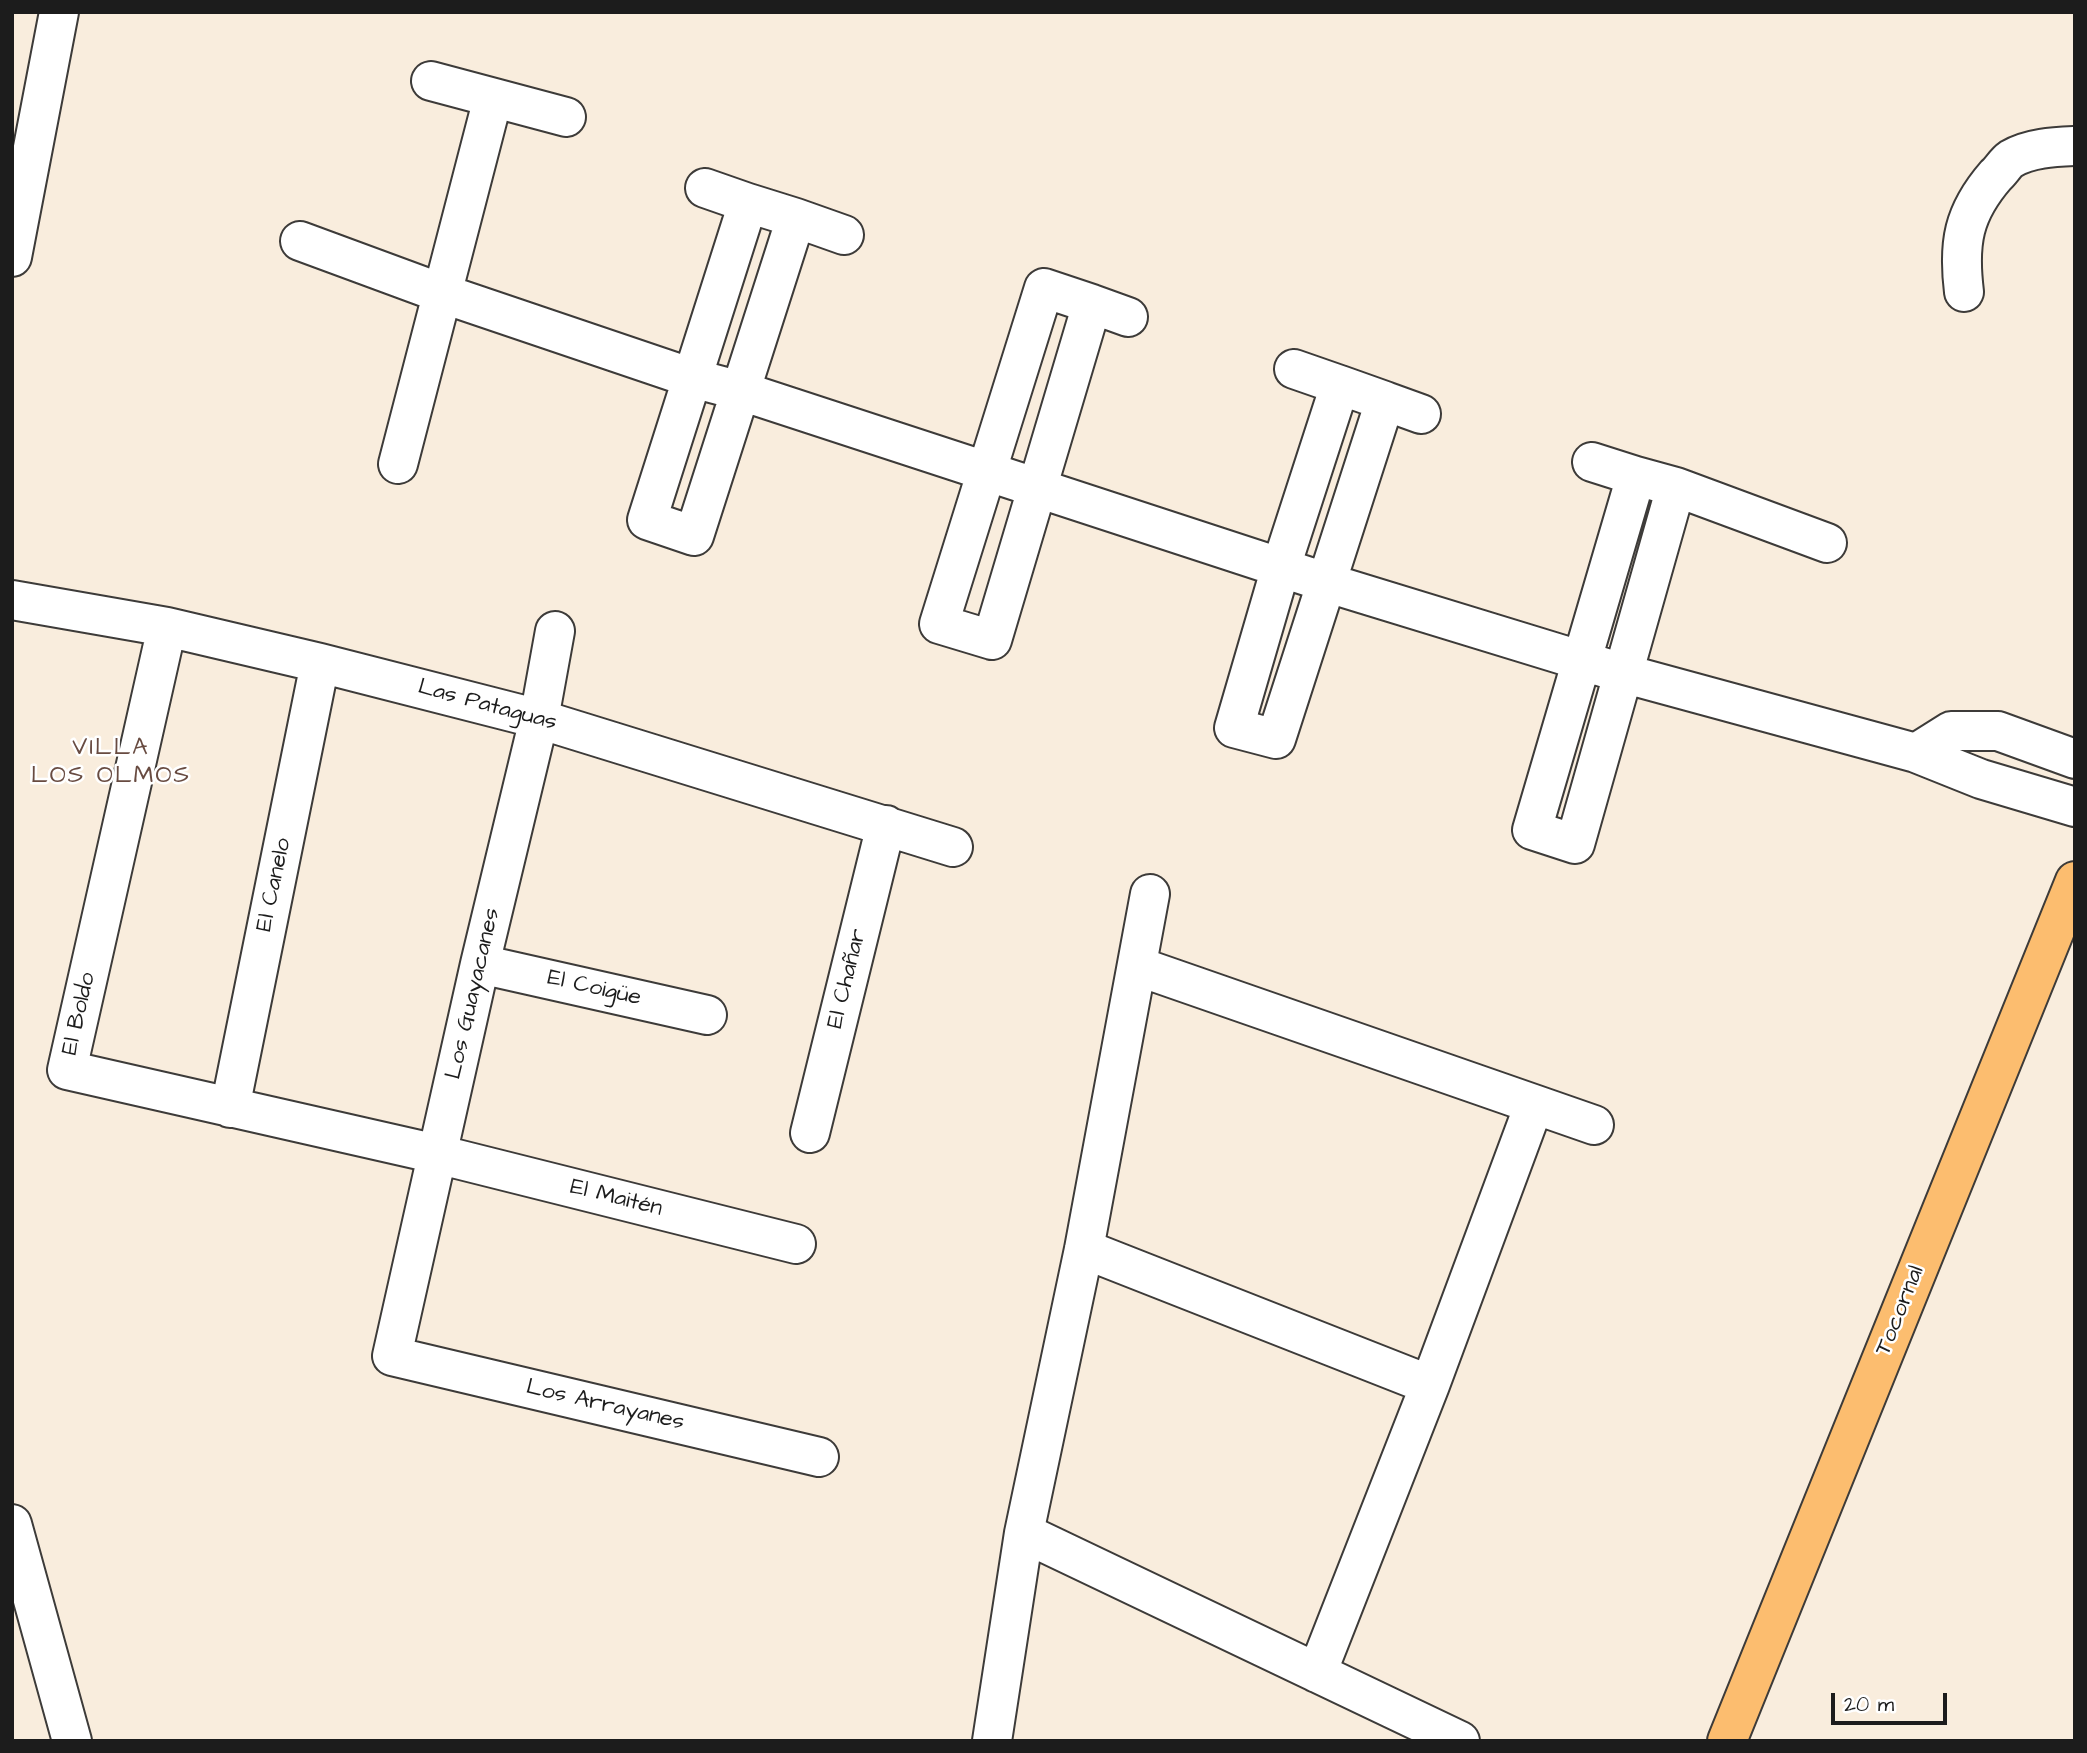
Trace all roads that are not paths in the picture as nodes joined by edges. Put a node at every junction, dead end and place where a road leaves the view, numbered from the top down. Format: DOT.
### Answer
graph roads {
  1 [pos="59,12"];
  2 [pos="431,80"];
  3 [pos="493,98"];
  4 [pos="566,117"];
  5 [pos="2075,146"];
  6 [pos="705,188"];
  7 [pos="748,203"];
  8 [pos="796,218"];
  9 [pos="844,235"];
  10 [pos="300,241"];
  11 [pos="12,257"];
  12 [pos="1964,292"];
  13 [pos="440,293"];
  14 [pos="1092,304"];
  15 [pos="1128,317"];
  16 [pos="1294,369"];
  17 [pos="692,378"];
  18 [pos="1340,385"];
  19 [pos="741,391"];
  20 [pos="1385,401"];
  21 [pos="1421,414"];
  22 [pos="1592,462"];
  23 [pos="398,464"];
  24 [pos="987,472"];
  25 [pos="1636,476"];
  26 [pos="1676,487"];
  27 [pos="1037,488"];
  28 [pos="1827,543"];
  29 [pos="1281,567"];
  30 [pos="1328,583"];
  31 [pos="12,600"];
  32 [pos="167,627"];
  33 [pos="555,631"];
  34 [pos="1583,661"];
  35 [pos="320,663"];
  36 [pos="1622,673"];
  37 [pos="539,719"];
  38 [pos="1916,753"];
  39 [pos="2075,759"];
  40 [pos="2075,807"];
  41 [pos="887,825"];
  42 [pos="953,847"];
  43 [pos="2075,881"];
  44 [pos="1150,894"];
  45 [pos="480,964"];
  46 [pos="1137,967"];
  47 [pos="707,1015"];
  48 [pos="1534,1105"];
  49 [pos="230,1108"];
  50 [pos="1594,1125"];
  51 [pos="810,1133"];
  52 [pos="437,1154"];
  53 [pos="796,1244"];
  54 [pos="1084,1249"];
  55 [pos="392,1356"];
  56 [pos="1430,1385"];
  57 [pos="819,1457"];
  58 [pos="12,1524"];
  59 [pos="1024,1533"];
  60 [pos="1317,1673"];
  61 [pos="72,1741"];
  62 [pos="992,1741"];
  63 [pos="1460,1741"];
  64 [pos="1727,1741"];
  1 -- 11 [label="street"];
  2 -- 3 [label="street"];
  3 -- 4 [label="street"];
  3 -- 13 [label="street"];
  5 -- 12 [label="street"];
  6 -- 7 [label="street"];
  7 -- 8 [label="street"];
  7 -- 17 [label="street"];
  8 -- 9 [label="street"];
  8 -- 19 [label="street"];
  10 -- 13 [label="street"];
  13 -- 17 [label="street"];
  13 -- 23 [label="street"];
  14 -- 15 [label="street"];
  14 -- 24 [label="street"];
  14 -- 27 [label="street"];
  16 -- 18 [label="street"];
  17 -- 19 [label="street"];
  17 -- 19 [label="street"];
  18 -- 20 [label="street"];
  18 -- 29 [label="street"];
  19 -- 24 [label="street"];
  20 -- 21 [label="street"];
  20 -- 30 [label="street"];
  22 -- 25 [label="street"];
  24 -- 27 [label="street"];
  24 -- 27 [label="street"];
  25 -- 26 [label="street"];
  25 -- 34 [label="street"];
  26 -- 28 [label="street"];
  26 -- 36 [label="street"];
  27 -- 29 [label="street"];
  29 -- 30 [label="street"];
  29 -- 30 [label="street"];
  30 -- 34 [label="street"];
  31 -- 32 [label="street, Las Pataguas"];
  32 -- 35 [label="street, Las Pataguas"];
  32 -- 49 [label="street, El Boldo"];
  33 -- 37 [label="street, Los Guayacanes"];
  34 -- 36 [label="street"];
  34 -- 36 [label="street"];
  35 -- 37 [label="street, Las Pataguas"];
  35 -- 49 [label="street, El Canelo"];
  36 -- 38 [label="street"];
  37 -- 41 [label="street, Las Pataguas"];
  37 -- 45 [label="street, Los Guayacanes"];
  38 -- 39 [label="street"];
  38 -- 40 [label="street"];
  41 -- 42 [label="street, Las Pataguas"];
  41 -- 51 [label="street, El Chañar"];
  43 -- 64 [label="main road, Tocornal"];
  44 -- 46 [label="street"];
  45 -- 47 [label="street, El Coigüe"];
  45 -- 52 [label="street, Los Guayacanes"];
  46 -- 48 [label="street"];
  46 -- 54 [label="street"];
  48 -- 50 [label="street"];
  48 -- 56 [label="street"];
  49 -- 52 [label="street, El Boldo"];
  52 -- 53 [label="street, El Maitén"];
  52 -- 55 [label="street, Los Guayacanes"];
  54 -- 56 [label="street"];
  54 -- 59 [label="street"];
  55 -- 57 [label="street, Los Arrayanes"];
  56 -- 60 [label="street"];
  58 -- 61 [label="street"];
  59 -- 60 [label="street"];
  59 -- 62 [label="street"];
  60 -- 63 [label="street"];
}
